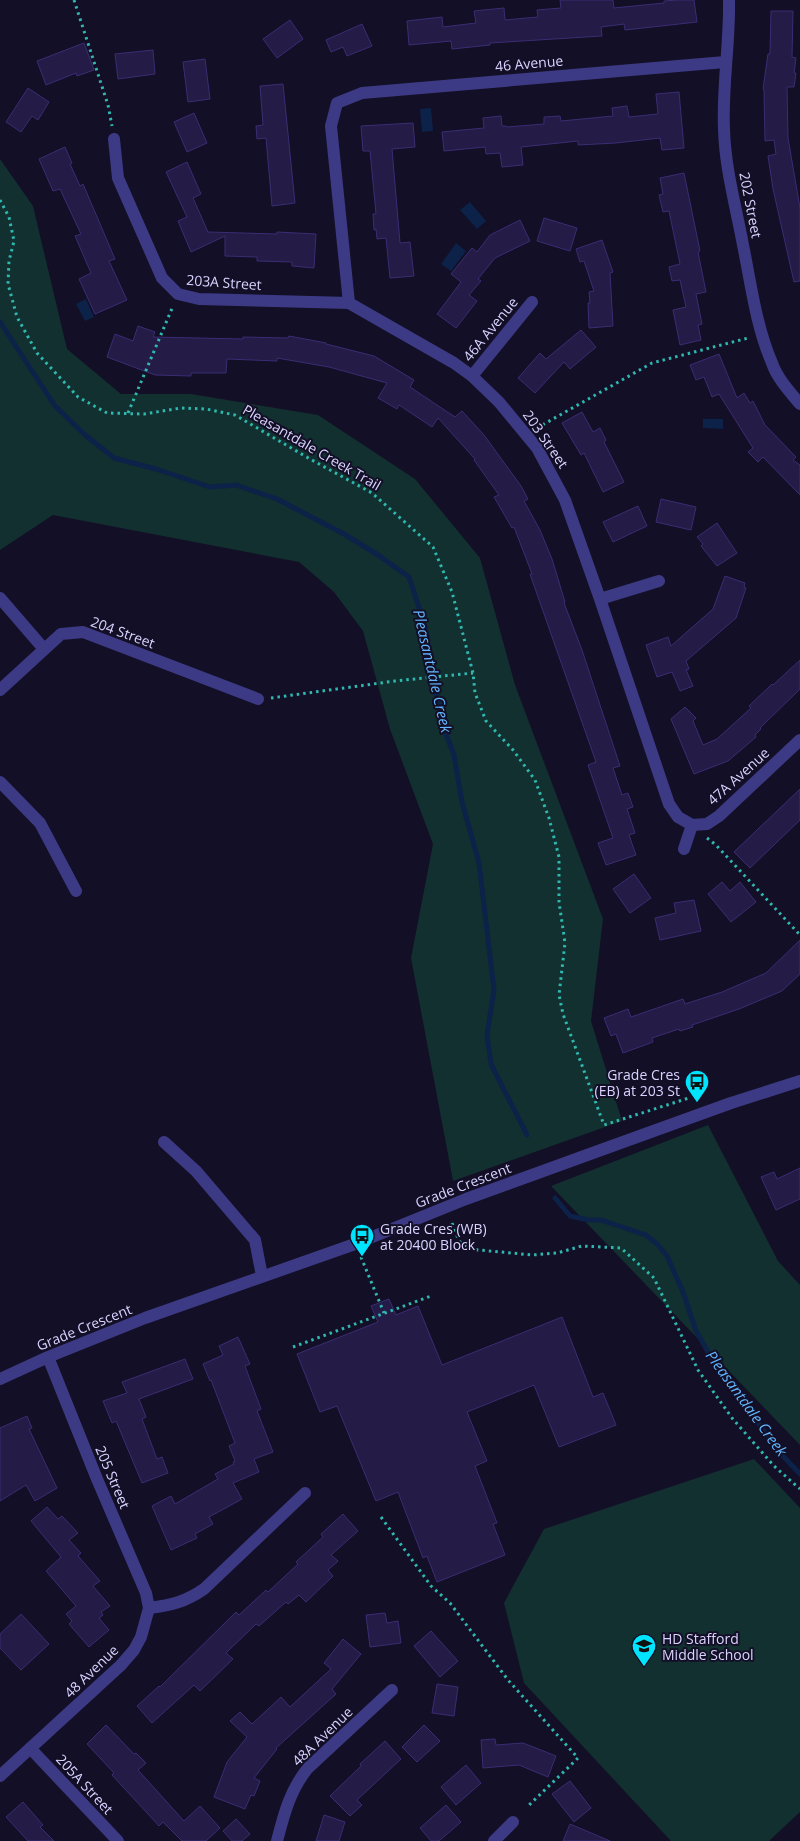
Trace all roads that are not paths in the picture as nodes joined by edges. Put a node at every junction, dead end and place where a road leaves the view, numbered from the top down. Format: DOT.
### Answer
graph roads {
  1 [pos="729,0"];
  2 [pos="725,62"];
  3 [pos="114,139"];
  4 [pos="532,302"];
  5 [pos="349,303"];
  6 [pos="472,376"];
  7 [pos="800,404"];
  8 [pos="659,581"];
  9 [pos="0,598"];
  10 [pos="600,599"];
  11 [pos="44,649"];
  12 [pos="0,690"];
  13 [pos="258,699"];
  14 [pos="800,740"];
  15 [pos="0,782"];
  16 [pos="692,825"];
  17 [pos="684,849"];
  18 [pos="76,891"];
  19 [pos="800,1081"];
  20 [pos="164,1142"];
  21 [pos="262,1276"];
  22 [pos="48,1357"];
  23 [pos="0,1379"];
  24 [pos="305,1493"];
  25 [pos="149,1608"];
  26 [pos="392,1690"];
  27 [pos="30,1748"];
  28 [pos="0,1776"];
  29 [pos="513,1822"];
  30 [pos="118,1841"];
  31 [pos="277,1841"];
  32 [pos="494,1841"];
  1 -- 2 [label="street, 202 Street"];
  2 -- 5 [label="street, 46 Avenue"];
  2 -- 7 [label="street, 202 Street"];
  3 -- 5 [label="street, 203A Street"];
  4 -- 6 [label="street, 46A Avenue"];
  5 -- 6 [label="street, 203 Street"];
  6 -- 10 [label="street, 203 Street"];
  8 -- 10 [label="street"];
  9 -- 11 [label="street"];
  10 -- 16 [label="street, 203 Street"];
  11 -- 12 [label="street"];
  11 -- 13 [label="street, 204 Street"];
  14 -- 16 [label="street, 47A Avenue"];
  15 -- 18 [label="street"];
  16 -- 17 [label="street"];
  19 -- 21 [label="street, Grade Crescent"];
  20 -- 21 [label="street"];
  21 -- 22 [label="street, Grade Crescent"];
  22 -- 23 [label="street, Grade Crescent"];
  22 -- 25 [label="street, 205 Street"];
  24 -- 25 [label="street"];
  25 -- 27 [label="street, 48 Avenue"];
  26 -- 31 [label="street, 48A Avenue"];
  27 -- 28 [label="street, 48 Avenue"];
  27 -- 30 [label="street, 205A Street"];
  29 -- 32 [label="street"];
}
